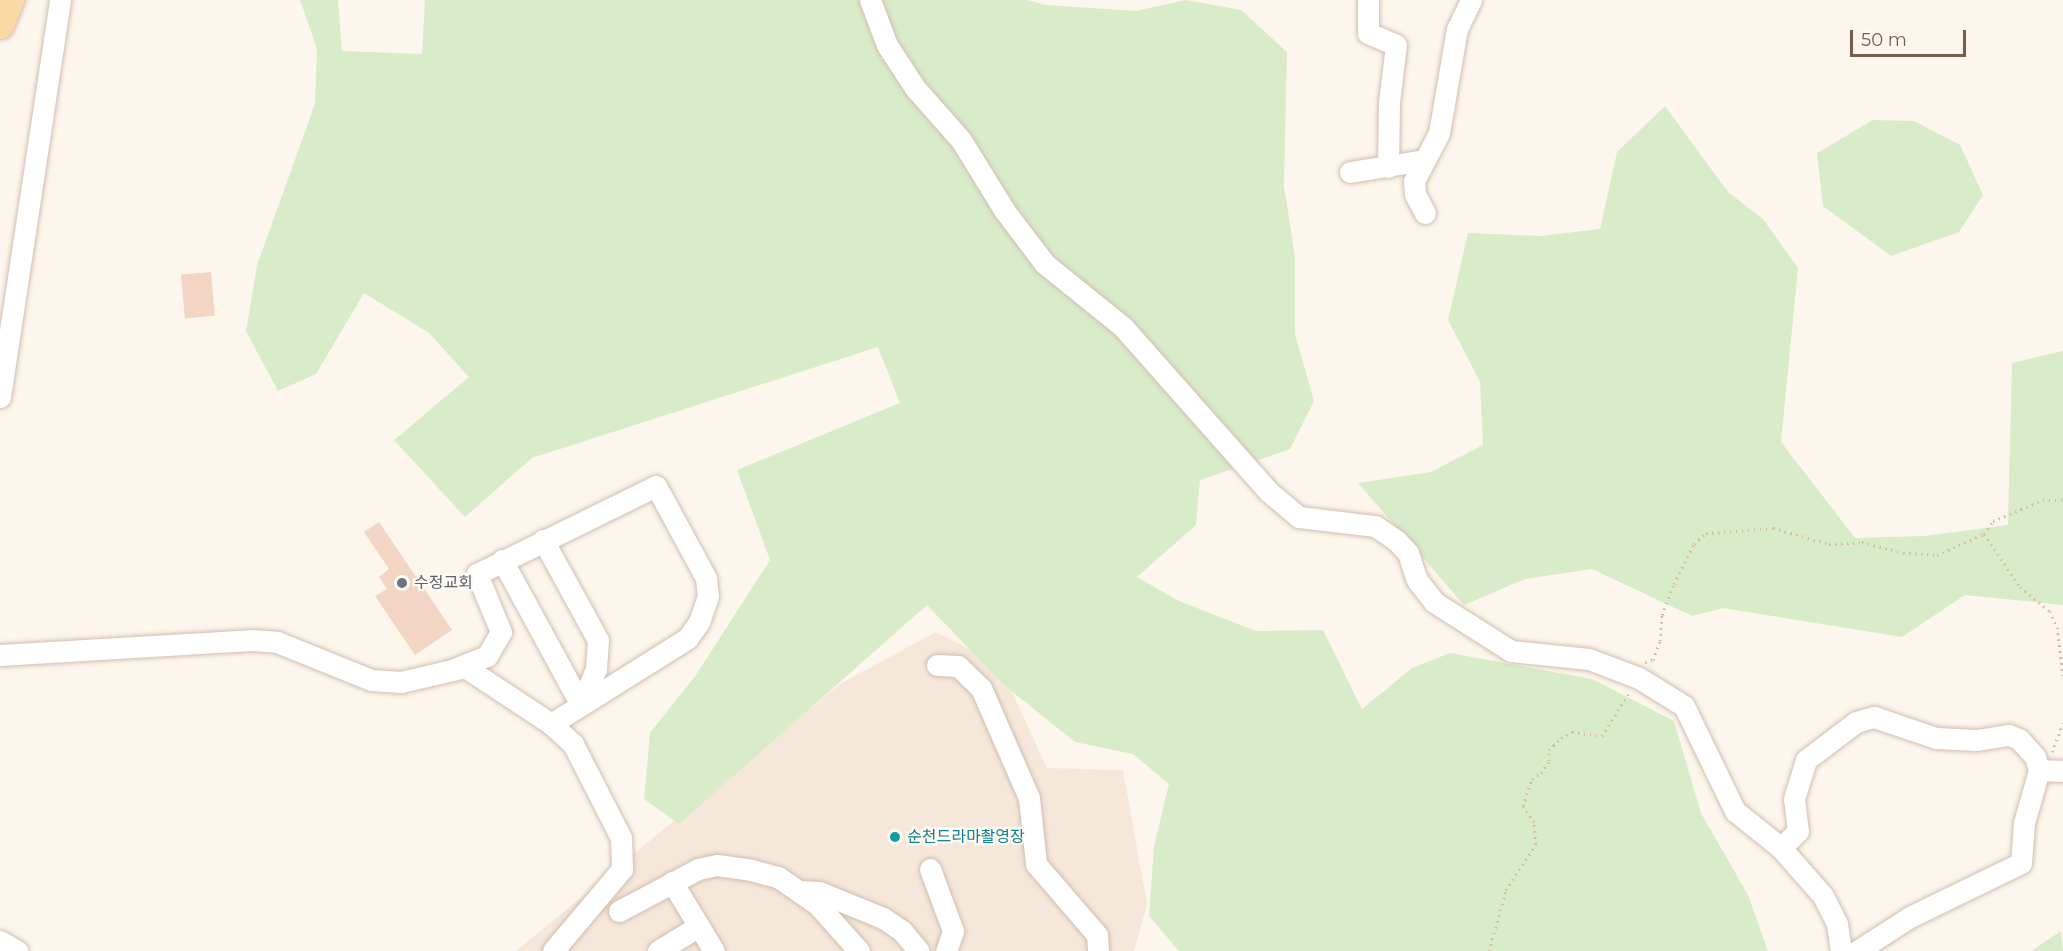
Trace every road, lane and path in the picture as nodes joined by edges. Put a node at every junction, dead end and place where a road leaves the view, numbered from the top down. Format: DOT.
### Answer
graph roads {
  1 [pos="10,0"];
  2 [pos="60,0"];
  3 [pos="870,0"];
  4 [pos="1368,0"];
  5 [pos="1471,0"];
  6 [pos="0,25"];
  7 [pos="1424,160"];
  8 [pos="1388,167"];
  9 [pos="1350,172"];
  10 [pos="1425,213"];
  11 [pos="0,397"];
  12 [pos="2063,500"];
  13 [pos="1984,534"];
  14 [pos="543,540"];
  15 [pos="502,560"];
  16 [pos="0,655"];
  17 [pos="937,665"];
  18 [pos="451,670"];
  19 [pos="2063,676"];
  20 [pos="1639,678"];
  21 [pos="581,705"];
  22 [pos="2063,723"];
  23 [pos="551,724"];
  24 [pos="2050,770"];
  25 [pos="1781,848"];
  26 [pos="930,869"];
  27 [pos="672,882"];
  28 [pos="799,891"];
  29 [pos="619,911"];
  30 [pos="699,927"];
  31 [pos="0,941"];
  32 [pos="17,951"];
  33 [pos="553,951"];
  34 [pos="658,951"];
  35 [pos="714,951"];
  36 [pos="859,951"];
  37 [pos="919,951"];
  38 [pos="946,951"];
  39 [pos="1098,951"];
  40 [pos="1489,951"];
  41 [pos="1841,951"];
  42 [pos="1857,951"];
  1 -- 6 [label="main road"];
  2 -- 11 [label="street"];
  3 -- 20 [label="street"];
  4 -- 8 [label="street"];
  5 -- 7 [label="street"];
  7 -- 8 [label="street"];
  7 -- 10 [label="street"];
  8 -- 9 [label="street"];
  12 -- 13 [label="path"];
  13 -- 19 [label="path"];
  13 -- 20 [label="path"];
  14 -- 15 [label="street"];
  14 -- 21 [label="street"];
  14 -- 21 [label="street"];
  15 -- 18 [label="street"];
  15 -- 21 [label="street"];
  16 -- 18 [label="street"];
  17 -- 39 [label="street"];
  18 -- 23 [label="street"];
  20 -- 25 [label="street"];
  20 -- 40 [label="path"];
  21 -- 23 [label="street"];
  22 -- 24 [label="path"];
  23 -- 33 [label="street"];
  24 -- 25 [label="street"];
  24 -- 42 [label="street"];
  25 -- 41 [label="street"];
  26 -- 38 [label="street"];
  27 -- 28 [label="street"];
  27 -- 29 [label="street"];
  27 -- 30 [label="street"];
  28 -- 36 [label="street"];
  28 -- 37 [label="street"];
  30 -- 34 [label="street"];
  30 -- 35 [label="street"];
  31 -- 32 [label="street"];
}
